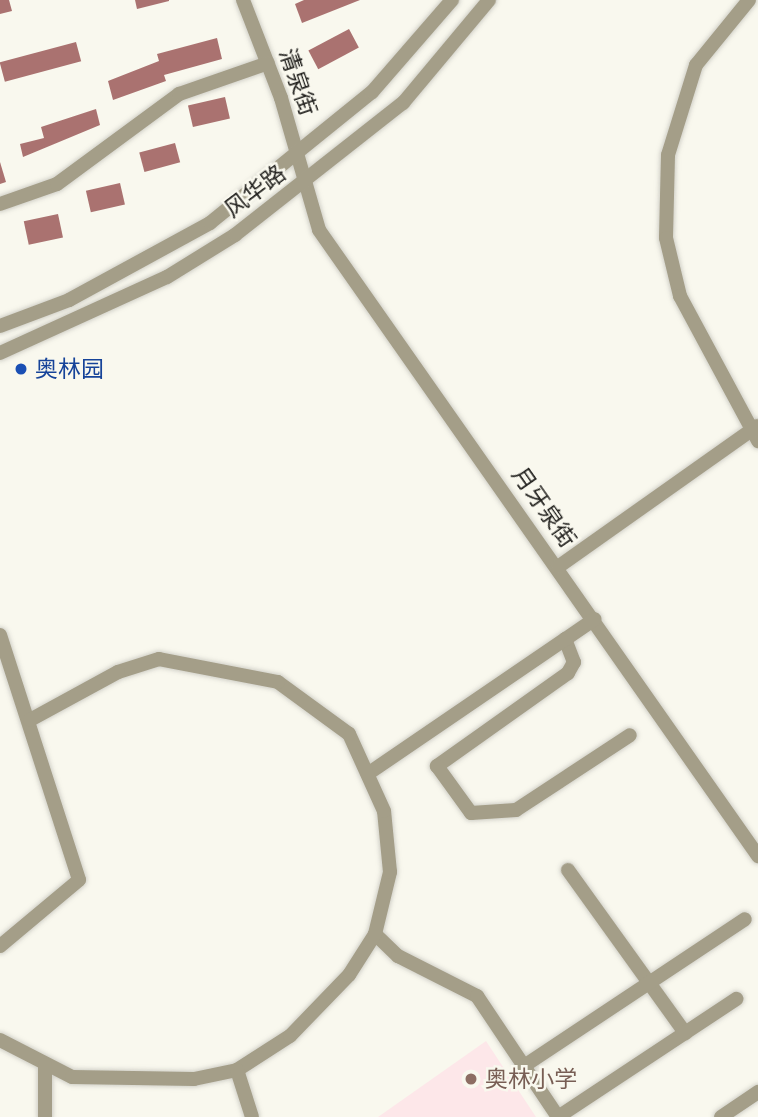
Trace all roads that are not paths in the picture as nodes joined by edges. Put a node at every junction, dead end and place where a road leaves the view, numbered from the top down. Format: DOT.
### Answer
graph roads {
  1 [pos="243,0"];
  2 [pos="452,0"];
  3 [pos="489,0"];
  4 [pos="749,0"];
  5 [pos="268,63"];
  6 [pos="298,154"];
  7 [pos="308,179"];
  8 [pos="0,204"];
  9 [pos="153,254"];
  10 [pos="167,277"];
  11 [pos="0,326"];
  12 [pos="0,353"];
  13 [pos="755,432"];
  14 [pos="558,567"];
  15 [pos="595,619"];
  16 [pos="0,635"];
  17 [pos="565,639"];
  18 [pos="30,720"];
  19 [pos="630,735"];
  20 [pos="369,773"];
  21 [pos="758,856"];
  22 [pos="568,870"];
  23 [pos="745,919"];
  24 [pos="375,934"];
  25 [pos="0,946"];
  26 [pos="649,983"];
  27 [pos="736,999"];
  28 [pos="685,1033"];
  29 [pos="0,1040"];
  30 [pos="45,1065"];
  31 [pos="524,1066"];
  32 [pos="237,1070"];
  33 [pos="758,1092"];
  34 [pos="45,1117"];
  35 [pos="252,1117"];
  36 [pos="721,1117"];
  1 -- 5 [label="street, 清泉街"];
  2 -- 6 [label="street"];
  3 -- 7 [label="street, 风华路"];
  4 -- 13 [label="street"];
  5 -- 6 [label="street, 清泉街"];
  5 -- 8 [label="street"];
  6 -- 7 [label="street, 清泉街"];
  6 -- 9 [label="street"];
  7 -- 10 [label="street, 风华路"];
  7 -- 14 [label="street, 月牙泉街"];
  9 -- 10 [label="street"];
  9 -- 11 [label="street"];
  10 -- 12 [label="street, 风华路"];
  13 -- 14 [label="street"];
  14 -- 15 [label="street, 月牙泉街"];
  15 -- 17 [label="street"];
  15 -- 21 [label="street, 月牙泉街"];
  16 -- 18 [label="street"];
  17 -- 19 [label="street"];
  17 -- 20 [label="street"];
  18 -- 20 [label="street"];
  18 -- 25 [label="street"];
  20 -- 24 [label="street"];
  22 -- 26 [label="street"];
  23 -- 26 [label="street"];
  24 -- 31 [label="street"];
  24 -- 32 [label="street"];
  26 -- 28 [label="street"];
  26 -- 31 [label="street"];
  27 -- 28 [label="street"];
  28 -- 31 [label="street"];
  29 -- 30 [label="street"];
  30 -- 32 [label="street"];
  30 -- 34 [label="street"];
  32 -- 35 [label="street"];
  33 -- 36 [label="street"];
}
